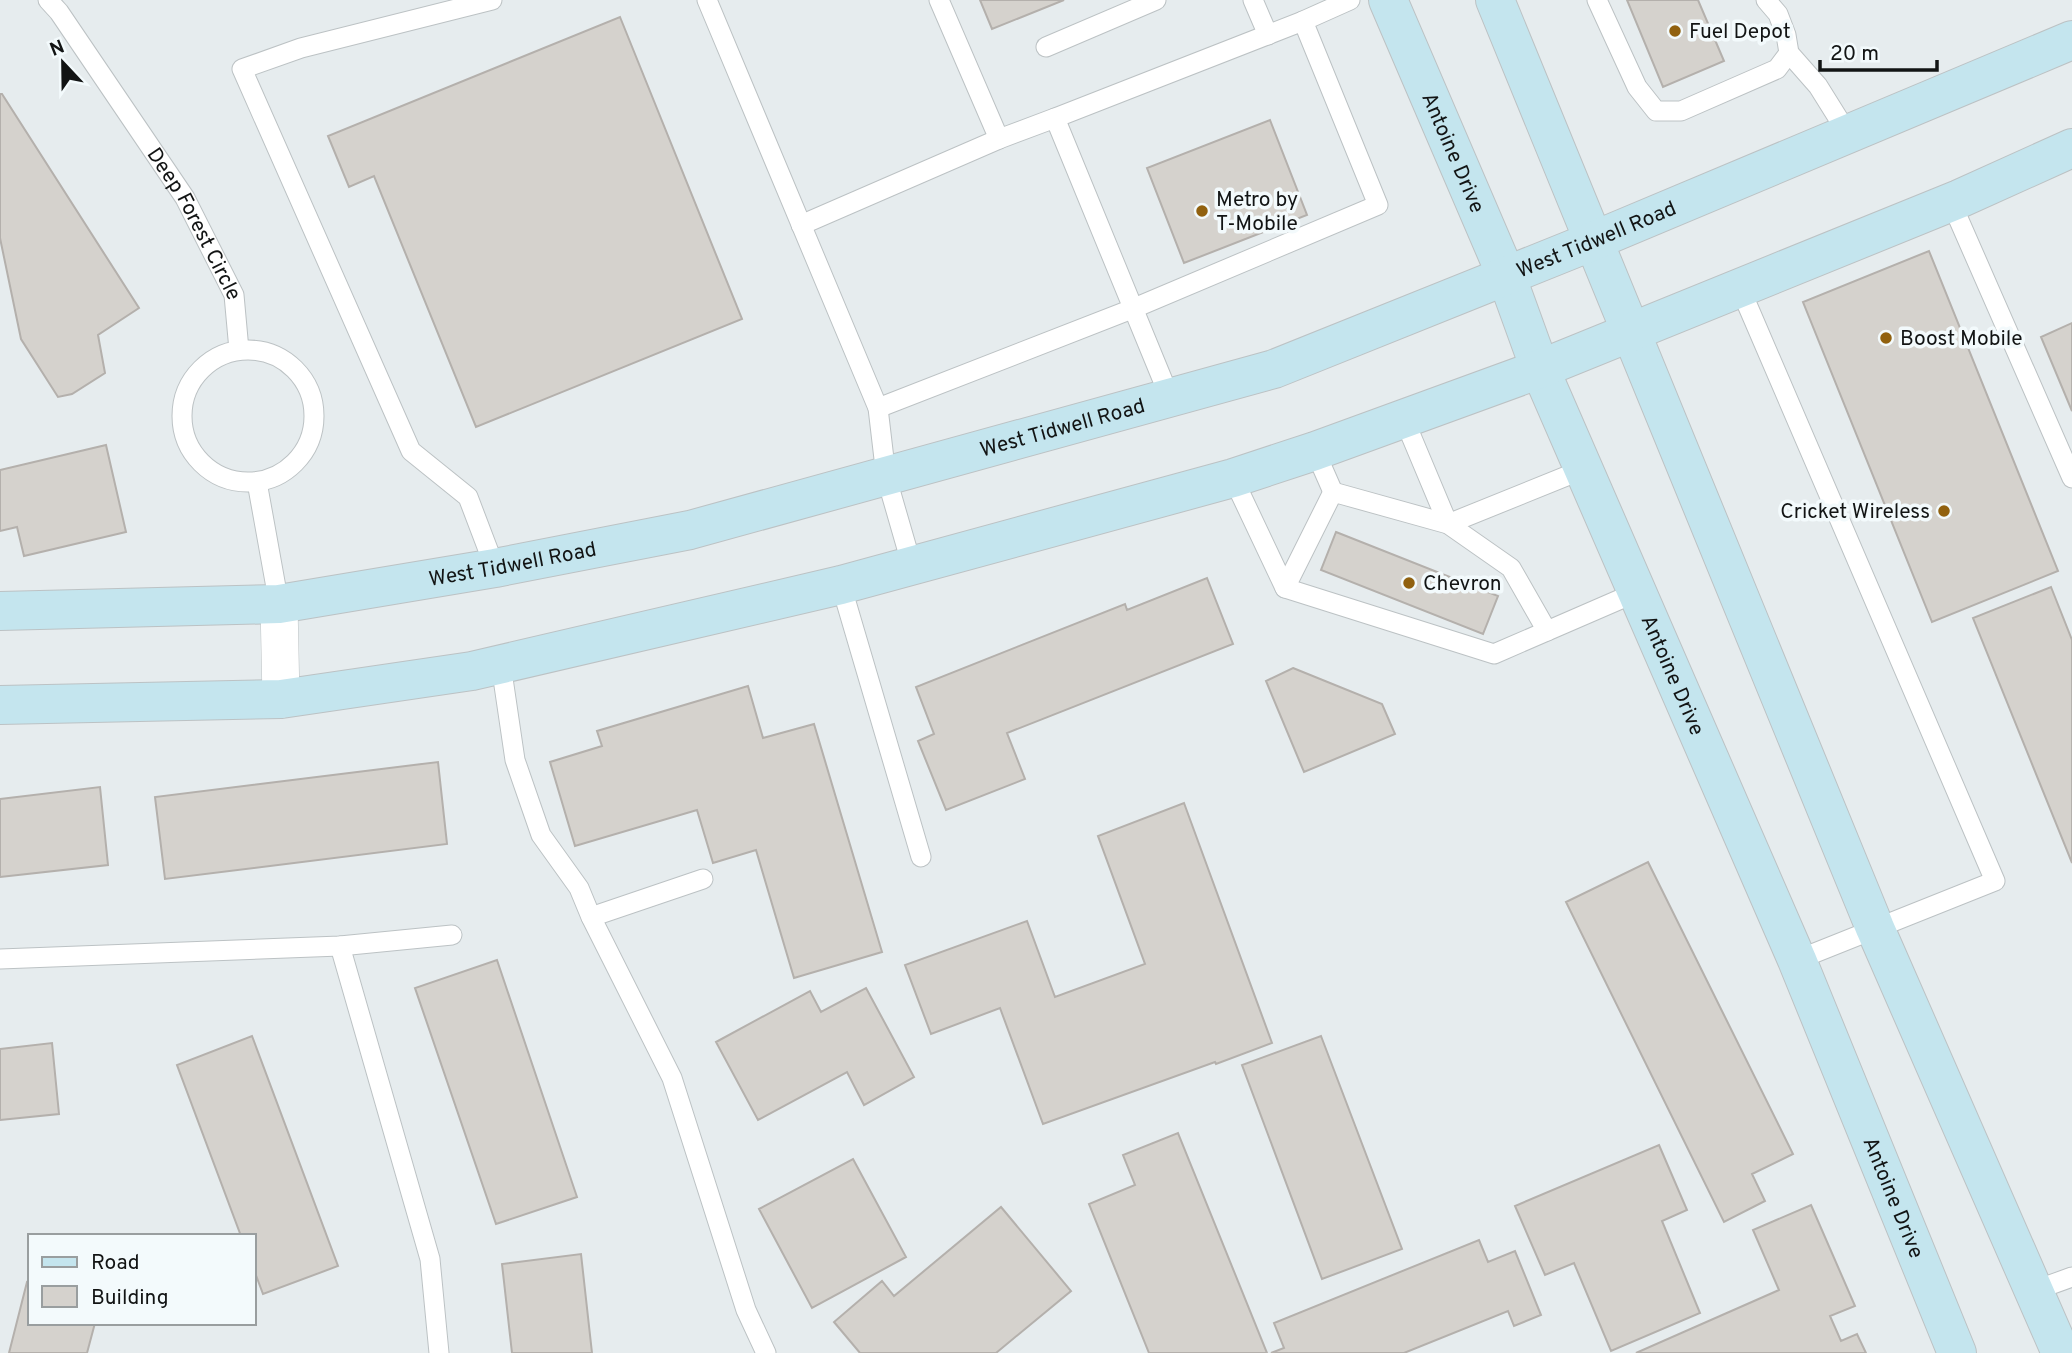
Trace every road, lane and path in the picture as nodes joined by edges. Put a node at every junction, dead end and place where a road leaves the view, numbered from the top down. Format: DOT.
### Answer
graph roads {
  1 [pos="48,0"];
  2 [pos="492,0"];
  3 [pos="706,0"];
  4 [pos="939,0"];
  5 [pos="1156,0"];
  6 [pos="1253,0"];
  7 [pos="1350,0"];
  8 [pos="1388,0"];
  9 [pos="1495,0"];
  10 [pos="1597,0"];
  11 [pos="1766,0"];
  12 [pos="1303,21"];
  13 [pos="1268,35"];
  14 [pos="2072,40"];
  15 [pos="1046,47"];
  16 [pos="1788,53"];
  17 [pos="1055,118"];
  18 [pos="1848,134"];
  19 [pos="999,139"];
  20 [pos="2072,148"];
  21 [pos="1951,202"];
  22 [pos="801,225"];
  23 [pos="1593,241"];
  24 [pos="1506,275"];
  25 [pos="1740,288"];
  26 [pos="1132,309"];
  27 [pos="1629,333"];
  28 [pos="239,350"];
  29 [pos="1540,369"];
  30 [pos="1170,398"];
  31 [pos="878,408"];
  32 [pos="1405,419"];
  33 [pos="1315,452"];
  34 [pos="1584,469"];
  35 [pos="886,476"];
  36 [pos="1233,478"];
  37 [pos="2072,478"];
  38 [pos="257,482"];
  39 [pos="1333,492"];
  40 [pos="1448,524"];
  41 [pos="912,566"];
  42 [pos="495,568"];
  43 [pos="841,585"];
  44 [pos="1285,588"];
  45 [pos="1637,592"];
  46 [pos="279,604"];
  47 [pos="0,611"];
  48 [pos="1547,631"];
  49 [pos="501,665"];
  50 [pos="281,699"];
  51 [pos="0,705"];
  52 [pos="921,857"];
  53 [pos="703,879"];
  54 [pos="591,917"];
  55 [pos="1875,928"];
  56 [pos="452,935"];
  57 [pos="340,946"];
  58 [pos="0,959"];
  59 [pos="1797,960"];
  60 [pos="2072,1277"];
  61 [pos="2033,1291"];
  62 [pos="439,1353"];
  63 [pos="766,1353"];
  64 [pos="1957,1353"];
  65 [pos="2061,1353"];
  1 -- 28 [label="lane, Deep Forest Circle"];
  2 -- 42 [label="lane"];
  3 -- 22 [label="lane"];
  4 -- 19 [label="lane"];
  5 -- 15 [label="lane"];
  6 -- 13 [label="lane"];
  7 -- 12 [label="lane"];
  8 -- 24 [label="main road, Antoine Drive"];
  9 -- 23 [label="main road"];
  10 -- 16 [label="lane"];
  11 -- 16 [label="lane"];
  12 -- 13 [label="lane"];
  12 -- 26 [label="lane"];
  13 -- 17 [label="lane"];
  14 -- 18 [label="main road, West Tidwell Road"];
  16 -- 18 [label="lane"];
  17 -- 19 [label="lane"];
  17 -- 26 [label="lane"];
  18 -- 23 [label="main road, West Tidwell Road"];
  19 -- 22 [label="lane"];
  20 -- 21 [label="main road"];
  21 -- 25 [label="main road"];
  21 -- 37 [label="lane"];
  22 -- 31 [label="lane"];
  23 -- 24 [label="main road, West Tidwell Road"];
  23 -- 27 [label="main road"];
  24 -- 29 [label="main road, Antoine Drive"];
  24 -- 30 [label="main road, West Tidwell Road"];
  25 -- 27 [label="main road"];
  25 -- 55 [label="lane"];
  26 -- 30 [label="lane"];
  26 -- 31 [label="lane"];
  27 -- 29 [label="main road"];
  27 -- 55 [label="main road"];
  28 -- 38 [label="lane"];
  28 -- 38 [label="lane"];
  29 -- 32 [label="main road"];
  29 -- 34 [label="main road, Antoine Drive"];
  30 -- 35 [label="main road, West Tidwell Road"];
  31 -- 35 [label="lane"];
  32 -- 33 [label="main road"];
  32 -- 40 [label="lane"];
  33 -- 36 [label="main road"];
  33 -- 39 [label="lane"];
  34 -- 40 [label="lane"];
  34 -- 45 [label="main road, Antoine Drive"];
  35 -- 41 [label="lane"];
  35 -- 42 [label="main road, West Tidwell Road"];
  36 -- 41 [label="main road"];
  36 -- 44 [label="lane"];
  38 -- 46 [label="lane"];
  39 -- 40 [label="lane"];
  39 -- 44 [label="lane"];
  40 -- 48 [label="lane"];
  41 -- 43 [label="main road"];
  42 -- 46 [label="main road, West Tidwell Road"];
  43 -- 49 [label="main road"];
  43 -- 52 [label="lane"];
  44 -- 48 [label="lane"];
  45 -- 48 [label="lane"];
  45 -- 59 [label="main road, Antoine Drive"];
  46 -- 47 [label="main road, West Tidwell Road"];
  46 -- 50 [label="street"];
  49 -- 50 [label="main road"];
  49 -- 54 [label="lane"];
  50 -- 51 [label="main road"];
  53 -- 54 [label="lane"];
  54 -- 63 [label="lane"];
  55 -- 59 [label="lane"];
  55 -- 61 [label="main road"];
  56 -- 57 [label="lane"];
  57 -- 58 [label="lane"];
  57 -- 62 [label="lane"];
  59 -- 64 [label="main road, Antoine Drive"];
  60 -- 61 [label="lane"];
  61 -- 65 [label="main road"];
}
